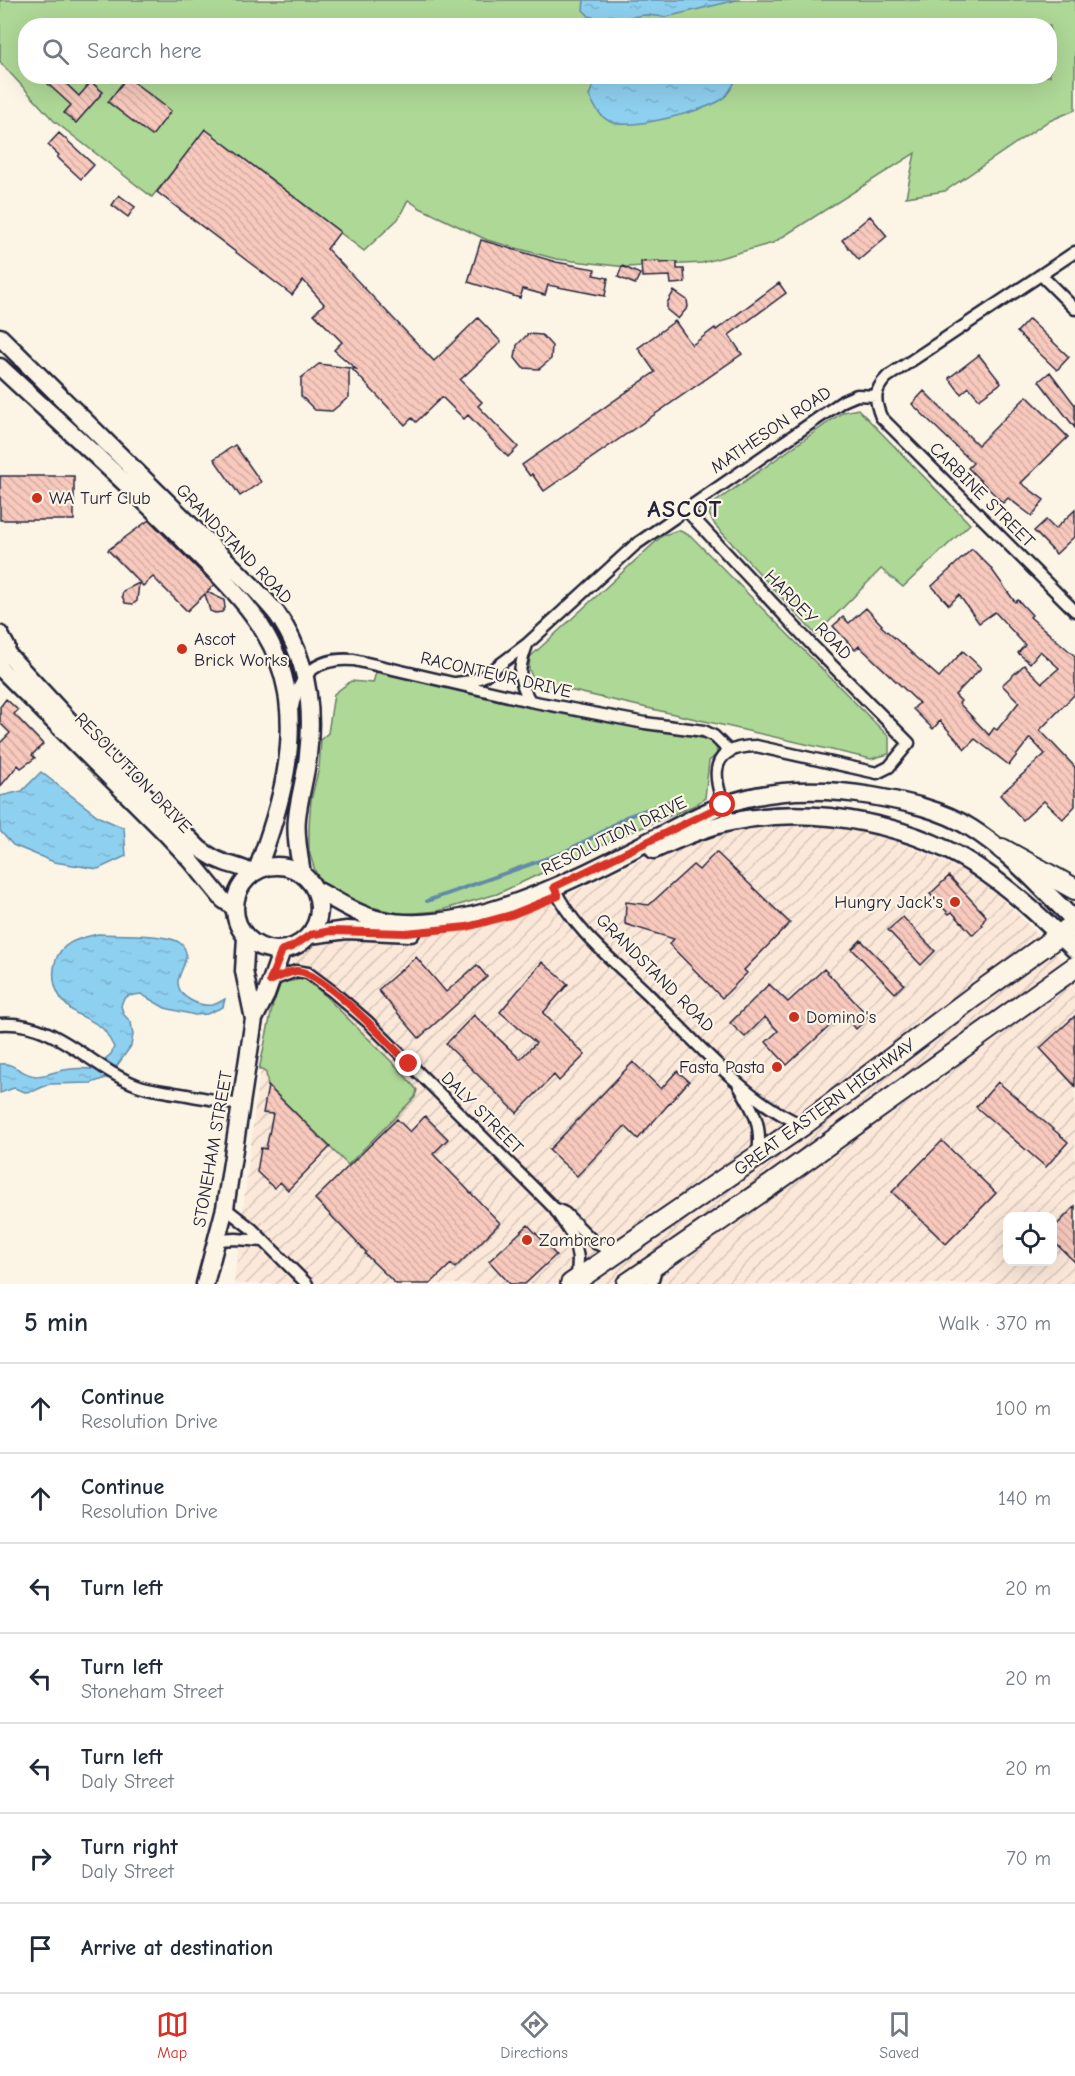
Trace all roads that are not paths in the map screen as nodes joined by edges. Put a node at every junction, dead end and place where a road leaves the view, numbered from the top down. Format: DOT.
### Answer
graph roads {
  1 [pos="1075,252"];
  2 [pos="1041,275"];
  3 [pos="1075,309"];
  4 [pos="0,337"];
  5 [pos="0,367"];
  6 [pos="876,396"];
  7 [pos="685,509"];
  8 [pos="1075,612"];
  9 [pos="0,634"];
  10 [pos="527,644"];
  11 [pos="3,656"];
  12 [pos="0,668"];
  13 [pos="306,674"];
  14 [pos="456,683"];
  15 [pos="530,701"];
  16 [pos="289,725"];
  17 [pos="729,751"];
  18 [pos="723,805"];
  19 [pos="731,822"];
  20 [pos="1002,849"];
  21 [pos="254,871"];
  22 [pos="302,873"];
  23 [pos="1075,889"];
  24 [pos="316,890"];
  25 [pos="556,892"];
  26 [pos="234,909"];
  27 [pos="1070,927"];
  28 [pos="310,935"];
  29 [pos="246,937"];
  30 [pos="282,950"];
  31 [pos="1075,950"];
  32 [pos="1075,967"];
  33 [pos="270,981"];
  34 [pos="254,1019"];
  35 [pos="0,1024"];
  36 [pos="736,1081"];
  37 [pos="242,1106"];
  38 [pos="803,1125"];
  39 [pos="758,1156"];
  40 [pos="225,1208"];
  41 [pos="554,1208"];
  42 [pos="217,1240"];
  43 [pos="262,1242"];
  44 [pos="617,1253"];
  45 [pos="657,1264"];
  46 [pos="574,1282"];
  47 [pos="205,1284"];
  48 [pos="307,1284"];
  49 [pos="627,1284"];
  50 [pos="652,1284"];
  1 -- 2 [label="street"];
  2 -- 3 [label="street"];
  2 -- 6 [label="street"];
  4 -- 13 [label="main road, GRANDSTAND ROAD"];
  5 -- 16 [label="main road, GRANDSTAND ROAD"];
  6 -- 7 [label="street, MATHESON ROAD"];
  6 -- 8 [label="street, CARBINE STREET"];
  7 -- 10 [label="street, MATHESON ROAD"];
  7 -- 17 [label="street, HARDEY ROAD"];
  9 -- 11 [label="street"];
  10 -- 14 [label="street, MATHESON ROAD"];
  10 -- 15 [label="street"];
  11 -- 21 [label="street, RESOLUTION DRIVE"];
  12 -- 26 [label="street, RESOLUTION DRIVE"];
  13 -- 14 [label="street, RACONTEUR DRIVE"];
  13 -- 16 [label="street"];
  13 -- 22 [label="main road, GRANDSTAND ROAD"];
  14 -- 15 [label="street, RACONTEUR DRIVE"];
  15 -- 17 [label="street, RACONTEUR DRIVE"];
  16 -- 21 [label="main road, GRANDSTAND ROAD"];
  17 -- 18 [label="street"];
  18 -- 19 [label="street"];
  18 -- 20 [label="main road, RESOLUTION DRIVE"];
  18 -- 25 [label="main road, RESOLUTION DRIVE"];
  19 -- 25 [label="main road, RESOLUTION DRIVE"];
  19 -- 27 [label="main road, RESOLUTION DRIVE"];
  20 -- 23 [label="highway"];
  20 -- 27 [label="main road, RESOLUTION DRIVE"];
  21 -- 22 [label="main road"];
  21 -- 26 [label="main road"];
  22 -- 24 [label="main road"];
  24 -- 25 [label="main road, RESOLUTION DRIVE"];
  24 -- 28 [label="main road"];
  25 -- 28 [label="main road, RESOLUTION DRIVE"];
  25 -- 36 [label="street, GRANDSTAND ROAD"];
  26 -- 29 [label="main road"];
  27 -- 31 [label="main road, RESOLUTION DRIVE"];
  27 -- 38 [label="highway, GREAT EASTERN HIGHWAY"];
  28 -- 30 [label="main road"];
  29 -- 30 [label="main road"];
  29 -- 34 [label="main road, STONEHAM STREET"];
  30 -- 33 [label="main road, STONEHAM STREET"];
  32 -- 45 [label="highway, GREAT EASTERN HIGHWAY"];
  33 -- 34 [label="main road, STONEHAM STREET"];
  33 -- 41 [label="street, DALY STREET"];
  34 -- 37 [label="main road, STONEHAM STREET"];
  35 -- 37 [label="street"];
  36 -- 38 [label="street, GRANDSTAND ROAD"];
  36 -- 39 [label="street, GRANDSTAND ROAD"];
  37 -- 40 [label="main road, STONEHAM STREET"];
  38 -- 39 [label="highway, GREAT EASTERN HIGHWAY"];
  39 -- 44 [label="highway, GREAT EASTERN HIGHWAY"];
  40 -- 42 [label="main road, STONEHAM STREET"];
  40 -- 43 [label="street"];
  41 -- 44 [label="street, DALY STREET"];
  41 -- 46 [label="street, DALY STREET"];
  42 -- 43 [label="street"];
  42 -- 47 [label="main road, STONEHAM STREET"];
  43 -- 48 [label="street"];
  44 -- 46 [label="highway, GREAT EASTERN HIGHWAY"];
  45 -- 49 [label="highway, GREAT EASTERN HIGHWAY"];
  45 -- 50 [label="street"];
}
